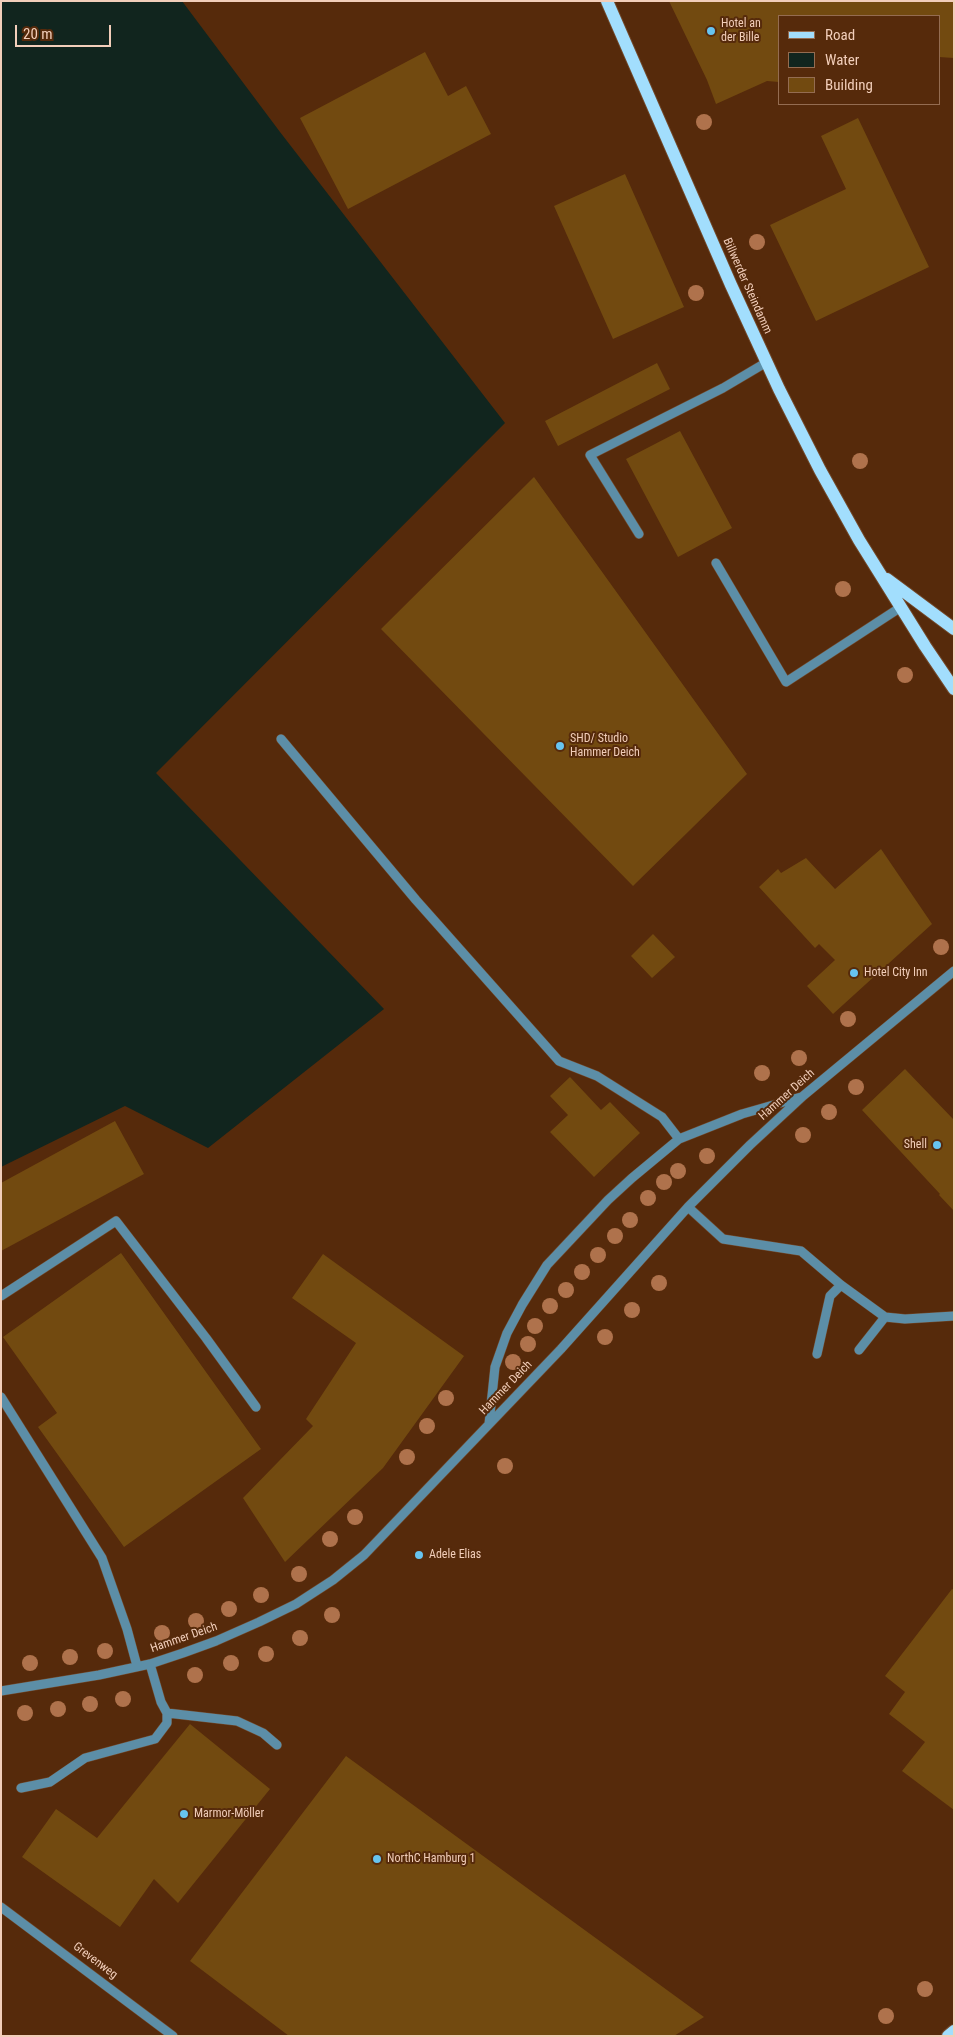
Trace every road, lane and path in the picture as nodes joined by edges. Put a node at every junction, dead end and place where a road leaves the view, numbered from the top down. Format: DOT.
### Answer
graph roads {
  1 [pos="607,1"];
  2 [pos="767,362"];
  3 [pos="639,534"];
  4 [pos="716,563"];
  5 [pos="881,574"];
  6 [pos="900,607"];
  7 [pos="954,629"];
  8 [pos="954,689"];
  9 [pos="281,739"];
  10 [pos="954,971"];
  11 [pos="803,1096"];
  12 [pos="680,1139"];
  13 [pos="688,1207"];
  14 [pos="841,1285"];
  15 [pos="1,1296"];
  16 [pos="954,1316"];
  17 [pos="884,1317"];
  18 [pos="859,1350"];
  19 [pos="817,1354"];
  20 [pos="1,1397"];
  21 [pos="256,1407"];
  22 [pos="489,1424"];
  23 [pos="150,1664"];
  24 [pos="137,1666"];
  25 [pos="1,1690"];
  26 [pos="167,1713"];
  27 [pos="277,1745"];
  28 [pos="21,1788"];
  29 [pos="1,1908"];
  30 [pos="954,2031"];
  31 [pos="173,2036"];
  32 [pos="948,2036"];
  1 -- 2 [label="main road, Billwerder Steindamm"];
  2 -- 3 [label="street"];
  2 -- 5 [label="main road, Billwerder Steindamm"];
  4 -- 6 [label="street"];
  5 -- 6 [label="main road, Billwerder Steindamm"];
  5 -- 7 [label="main road, Billwerder Steindamm"];
  6 -- 8 [label="main road, Billwerder Steindamm"];
  9 -- 12 [label="street"];
  10 -- 11 [label="street, Hammer Deich"];
  11 -- 12 [label="street"];
  11 -- 13 [label="street, Hammer Deich"];
  12 -- 22 [label="street"];
  13 -- 14 [label="street"];
  13 -- 22 [label="street, Hammer Deich"];
  14 -- 17 [label="street"];
  14 -- 19 [label="street"];
  15 -- 21 [label="street"];
  16 -- 17 [label="street"];
  17 -- 18 [label="street"];
  20 -- 24 [label="street"];
  22 -- 23 [label="street, Hammer Deich"];
  23 -- 24 [label="street, Hammer Deich"];
  23 -- 26 [label="street"];
  24 -- 25 [label="street, Hammer Deich"];
  26 -- 27 [label="street"];
  26 -- 28 [label="street"];
  29 -- 31 [label="street, Grevenweg"];
  30 -- 32 [label="main road"];
}
